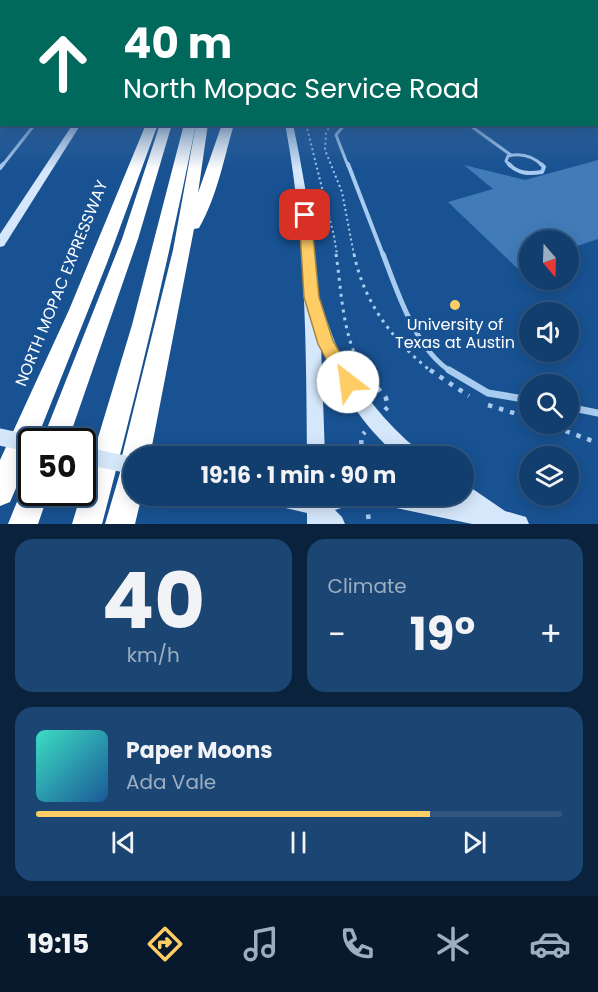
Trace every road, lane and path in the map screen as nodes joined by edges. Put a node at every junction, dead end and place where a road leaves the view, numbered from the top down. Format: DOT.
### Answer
graph roads {
  1 [pos="33,126"];
  2 [pos="76,126"];
  3 [pos="141,126"];
  4 [pos="151,126"];
  5 [pos="165,126"];
  6 [pos="190,126"];
  7 [pos="202,126"];
  8 [pos="227,126"];
  9 [pos="289,126"];
  10 [pos="306,126"];
  11 [pos="343,126"];
  12 [pos="471,126"];
  13 [pos="511,155"];
  14 [pos="138,160"];
  15 [pos="0,168"];
  16 [pos="18,214"];
  17 [pos="0,233"];
  18 [pos="0,243"];
  19 [pos="182,250"];
  20 [pos="311,297"];
  21 [pos="519,398"];
  22 [pos="579,409"];
  23 [pos="598,413"];
  24 [pos="380,415"];
  25 [pos="60,428"];
  26 [pos="366,431"];
  27 [pos="574,434"];
  28 [pos="0,437"];
  29 [pos="18,441"];
  30 [pos="598,443"];
  31 [pos="138,446"];
  32 [pos="316,446"];
  33 [pos="361,446"];
  34 [pos="401,446"];
  35 [pos="96,458"];
  36 [pos="123,464"];
  37 [pos="0,492"];
  38 [pos="474,499"];
  39 [pos="30,506"];
  40 [pos="124,506"];
  41 [pos="434,506"];
  42 [pos="317,508"];
  43 [pos="368,512"];
  44 [pos="510,522"];
  45 [pos="23,524"];
  46 [pos="87,524"];
  47 [pos="120,524"];
  48 [pos="335,524"];
  49 [pos="369,524"];
  1 -- 15 [label="lane"];
  2 -- 16 [label="main road"];
  3 -- 14 [label="highway"];
  4 -- 14 [label="highway, NORTH MOPAC EXPRESSWAY"];
  5 -- 25 [label="highway"];
  6 -- 46 [label="highway"];
  7 -- 19 [label="highway"];
  8 -- 19 [label="highway"];
  9 -- 20 [label="main road"];
  10 -- 24 [label="path"];
  11 -- 21 [label="lane"];
  12 -- 13 [label="lane"];
  13 -- 13 [label="lane"];
  14 -- 37 [label="highway, NORTH MOPAC EXPRESSWAY"];
  16 -- 17 [label="main road"];
  16 -- 18 [label="main road"];
  19 -- 31 [label="highway"];
  20 -- 32 [label="main road"];
  20 -- 34 [label="main road"];
  22 -- 23 [label="lane"];
  26 -- 33 [label="path"];
  27 -- 30 [label="path"];
  28 -- 29 [label="main road, bridge"];
  35 -- 36 [label="main road, bridge"];
  38 -- 44 [label="main road"];
  39 -- 45 [label="highway"];
  40 -- 47 [label="highway"];
  41 -- 44 [label="main road"];
  42 -- 48 [label="main road"];
  43 -- 49 [label="path"];
}
